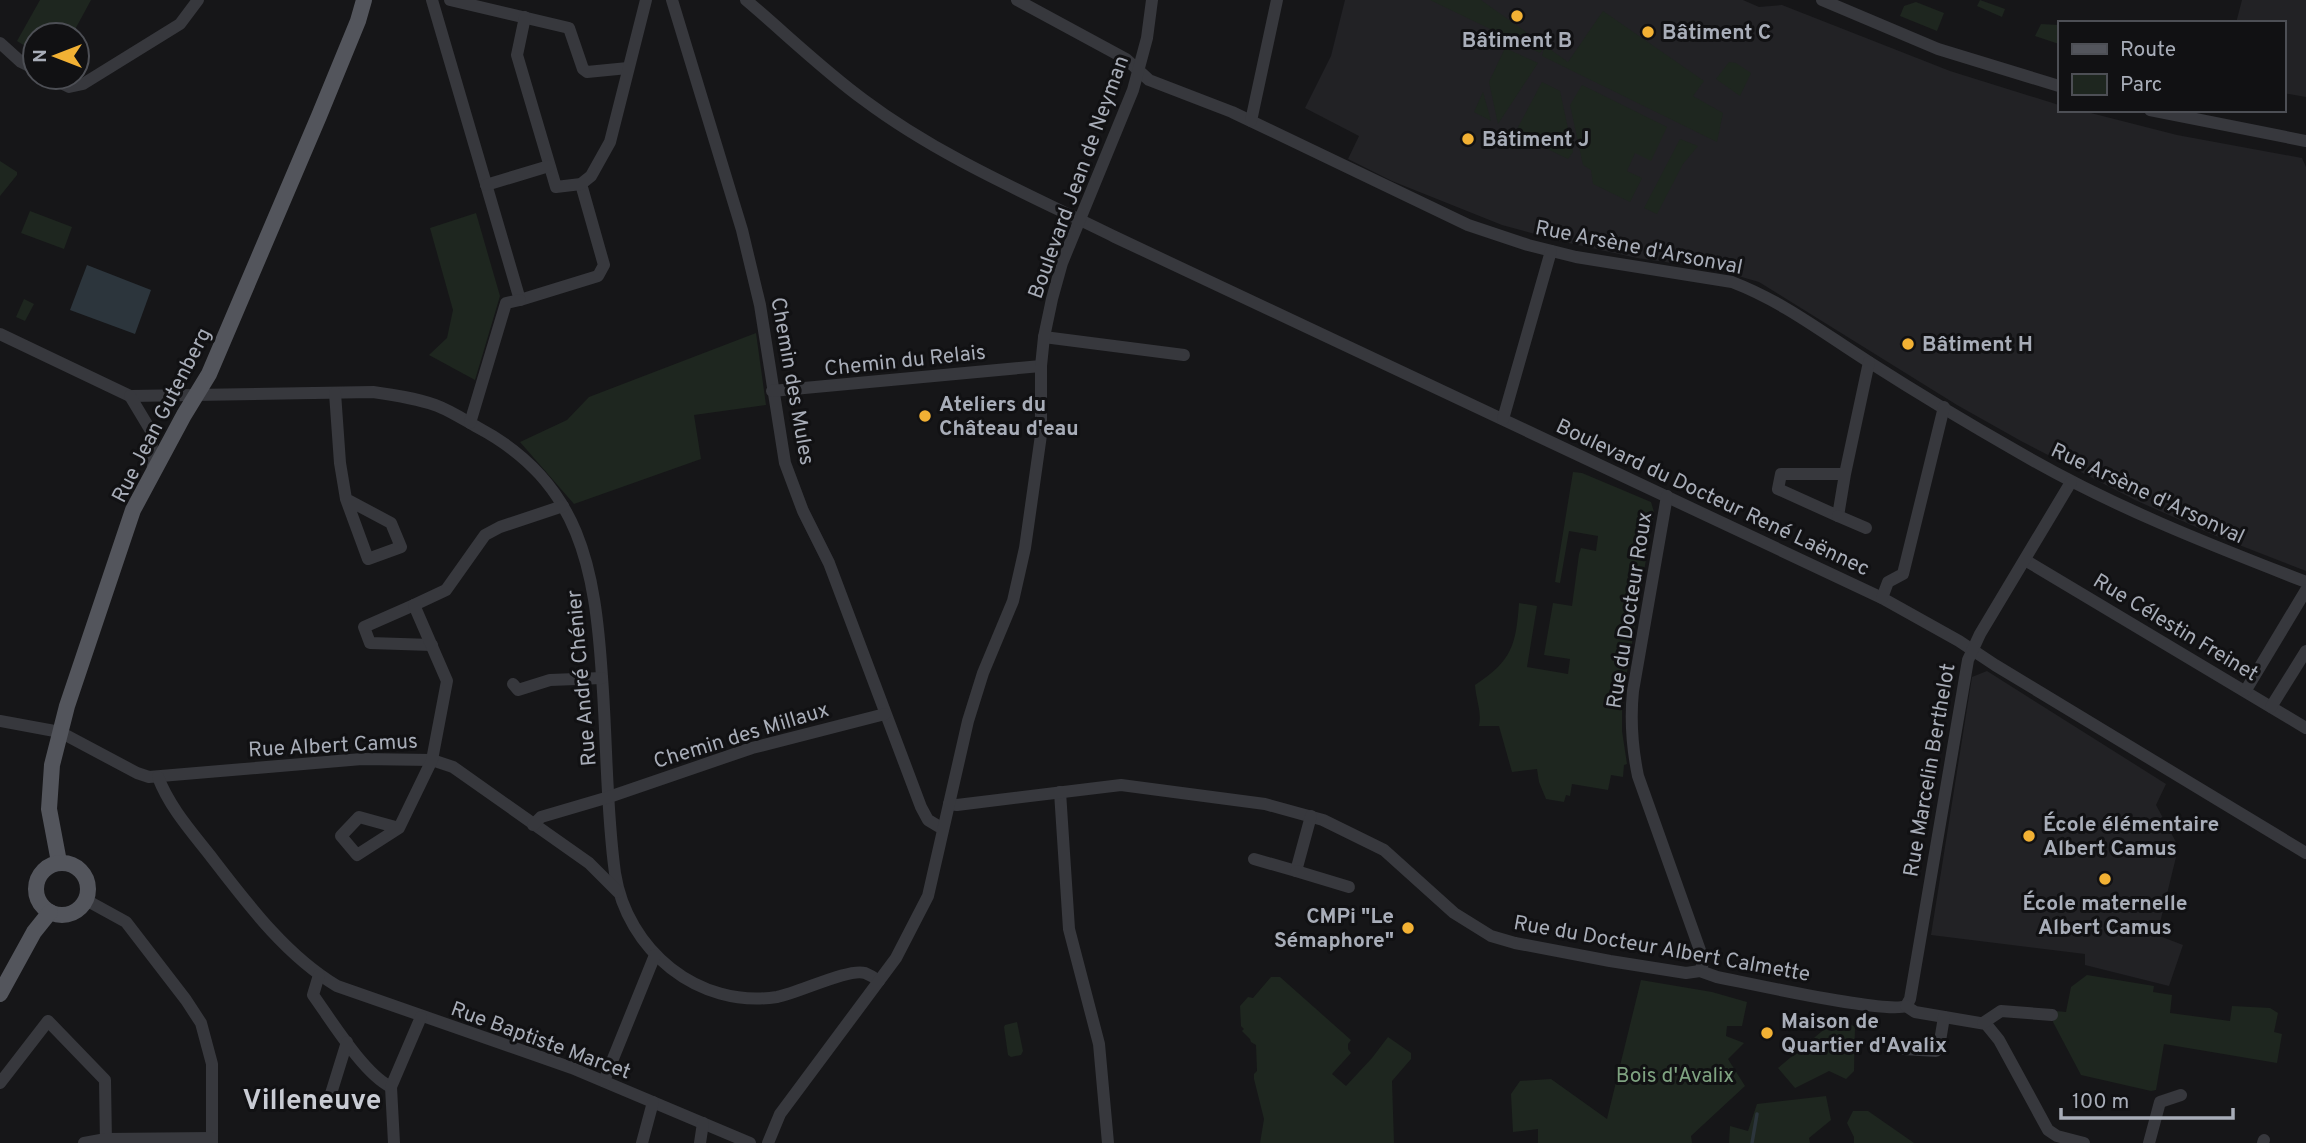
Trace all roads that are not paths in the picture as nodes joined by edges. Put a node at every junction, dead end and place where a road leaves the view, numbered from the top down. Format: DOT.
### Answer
graph roads {
  1 [pos="198,0"];
  2 [pos="364,0"];
  3 [pos="432,0"];
  4 [pos="450,0"];
  5 [pos="646,0"];
  6 [pos="672,0"];
  7 [pos="746,0"];
  8 [pos="1017,0"];
  9 [pos="1152,0"];
  10 [pos="1277,0"];
  11 [pos="1822,0"];
  12 [pos="525,18"];
  13 [pos="0,43"];
  14 [pos="21,62"];
  15 [pos="628,68"];
  16 [pos="1139,70"];
  17 [pos="91,79"];
  18 [pos="2058,86"];
  19 [pos="2160,112"];
  20 [pos="1251,121"];
  21 [pos="2306,141"];
  22 [pos="549,166"];
  23 [pos="581,184"];
  24 [pos="486,185"];
  25 [pos="1080,220"];
  26 [pos="1551,251"];
  27 [pos="520,300"];
  28 [pos="0,334"];
  29 [pos="1044,337"];
  30 [pos="1184,355"];
  31 [pos="1869,362"];
  32 [pos="1041,366"];
  33 [pos="772,391"];
  34 [pos="335,393"];
  35 [pos="130,396"];
  36 [pos="197,396"];
  37 [pos="1944,407"];
  38 [pos="1503,419"];
  39 [pos="470,423"];
  40 [pos="153,473"];
  41 [pos="1845,474"];
  42 [pos="2071,482"];
  43 [pos="1667,496"];
  44 [pos="346,499"];
  45 [pos="563,506"];
  46 [pos="1838,516"];
  47 [pos="1866,528"];
  48 [pos="2025,560"];
  49 [pos="2306,582"];
  50 [pos="2306,590"];
  51 [pos="1881,598"];
  52 [pos="414,605"];
  53 [pos="432,645"];
  54 [pos="1972,649"];
  55 [pos="2306,651"];
  56 [pos="603,678"];
  57 [pos="513,684"];
  58 [pos="2246,690"];
  59 [pos="2271,707"];
  60 [pos="885,714"];
  61 [pos="0,721"];
  62 [pos="2306,728"];
  63 [pos="60,732"];
  64 [pos="432,760"];
  65 [pos="158,777"];
  66 [pos="1060,792"];
  67 [pos="609,797"];
  68 [pos="949,804"];
  69 [pos="1311,816"];
  70 [pos="533,825"];
  71 [pos="399,828"];
  72 [pos="943,829"];
  73 [pos="2306,853"];
  74 [pos="613,858"];
  75 [pos="1254,859"];
  76 [pos="59,862"];
  77 [pos="589,863"];
  78 [pos="1296,871"];
  79 [pos="1349,887"];
  80 [pos="618,892"];
  81 [pos="86,900"];
  82 [pos="50,912"];
  83 [pos="655,955"];
  84 [pos="1700,971"];
  85 [pos="319,975"];
  86 [pos="879,981"];
  87 [pos="0,994"];
  88 [pos="1906,1006"];
  89 [pos="2052,1015"];
  90 [pos="421,1017"];
  91 [pos="1944,1017"];
  92 [pos="1983,1023"];
  93 [pos="347,1042"];
  94 [pos="1905,1049"];
  95 [pos="604,1081"];
  96 [pos="0,1083"];
  97 [pos="391,1087"];
  98 [pos="2181,1095"];
  99 [pos="329,1100"];
  100 [pos="653,1102"];
  101 [pos="703,1123"];
  102 [pos="2046,1137"];
  103 [pos="212,1140"];
  104 [pos="106,1141"];
  105 [pos="84,1143"];
  106 [pos="394,1143"];
  107 [pos="642,1143"];
  108 [pos="700,1143"];
  109 [pos="750,1143"];
  110 [pos="768,1143"];
  111 [pos="1108,1143"];
  112 [pos="2084,1143"];
  113 [pos="2149,1143"];
  1 -- 17 [label="street"];
  2 -- 36 [label="main road, Rue Jean Gutenberg"];
  3 -- 24 [label="street"];
  4 -- 12 [label="street"];
  5 -- 15 [label="street"];
  6 -- 33 [label="street, Chemin des Mules"];
  7 -- 25 [label="street, Boulevard du Docteur René Laënnec"];
  8 -- 16 [label="street, Rue Arsène d'Arsonval"];
  9 -- 16 [label="street, Boulevard Jean de Neyman"];
  10 -- 20 [label="street"];
  11 -- 18 [label="street"];
  12 -- 15 [label="street"];
  12 -- 22 [label="street"];
  13 -- 14 [label="street"];
  15 -- 23 [label="street"];
  16 -- 20 [label="street, Rue Arsène d'Arsonval"];
  16 -- 25 [label="street, Boulevard Jean de Neyman"];
  19 -- 21 [label="street"];
  20 -- 26 [label="street, Rue Arsène d'Arsonval"];
  22 -- 23 [label="street"];
  22 -- 24 [label="street"];
  23 -- 27 [label="street"];
  24 -- 27 [label="street"];
  25 -- 29 [label="street, Boulevard Jean de Neyman"];
  25 -- 38 [label="street, Boulevard du Docteur René Laënnec"];
  26 -- 31 [label="street, Rue Arsène d'Arsonval"];
  26 -- 38 [label="street"];
  27 -- 39 [label="street"];
  28 -- 35 [label="street, Rue André Chénier"];
  29 -- 30 [label="street"];
  29 -- 32 [label="street, Boulevard Jean de Neyman"];
  31 -- 37 [label="street, Rue Arsène d'Arsonval"];
  31 -- 41 [label="street"];
  32 -- 33 [label="street, Chemin du Relais"];
  32 -- 68 [label="street, Boulevard Jean de Neyman"];
  33 -- 60 [label="street, Chemin des Mules"];
  34 -- 36 [label="street, Rue André Chénier"];
  34 -- 39 [label="street, Rue André Chénier"];
  34 -- 44 [label="street"];
  35 -- 36 [label="street, Rue André Chénier"];
  35 -- 40 [label="street"];
  36 -- 40 [label="main road, Rue Jean Gutenberg"];
  37 -- 42 [label="street, Rue Arsène d'Arsonval"];
  37 -- 51 [label="street"];
  38 -- 43 [label="street, Boulevard du Docteur René Laënnec"];
  39 -- 45 [label="street, Rue André Chénier"];
  40 -- 63 [label="main road, Rue Jean Gutenberg"];
  41 -- 46 [label="street"];
  41 -- 46 [label="street"];
  42 -- 48 [label="street, Rue Marcelin Berthelot"];
  42 -- 49 [label="street, Rue Arsène d'Arsonval"];
  43 -- 51 [label="street, Boulevard du Docteur René Laënnec"];
  43 -- 84 [label="street, Rue du Docteur Roux"];
  44 -- 44 [label="street"];
  45 -- 52 [label="street"];
  45 -- 56 [label="street, Rue André Chénier"];
  46 -- 47 [label="street"];
  48 -- 54 [label="street, Rue Marcelin Berthelot"];
  48 -- 58 [label="street, Rue Célestin Freinet"];
  50 -- 58 [label="street"];
  51 -- 54 [label="street, Boulevard du Docteur René Laënnec"];
  52 -- 53 [label="street"];
  52 -- 53 [label="street"];
  53 -- 64 [label="street"];
  54 -- 73 [label="street, Boulevard du Docteur René Laënnec"];
  54 -- 88 [label="street, Rue Marcelin Berthelot"];
  55 -- 59 [label="street"];
  56 -- 57 [label="street"];
  56 -- 67 [label="street, Rue André Chénier"];
  58 -- 59 [label="street, Rue Célestin Freinet"];
  59 -- 62 [label="street, Rue Célestin Freinet"];
  60 -- 67 [label="street, Chemin des Millaux"];
  60 -- 72 [label="street, Chemin des Mules"];
  61 -- 63 [label="street"];
  63 -- 65 [label="street"];
  63 -- 76 [label="main road, Rue Jean Gutenberg"];
  64 -- 65 [label="street, Rue Albert Camus"];
  64 -- 70 [label="street, Rue Albert Camus"];
  64 -- 71 [label="street"];
  65 -- 85 [label="street, Rue Baptiste Marcet"];
  66 -- 68 [label="street, Rue du Docteur Albert Calmette"];
  66 -- 69 [label="street, Rue du Docteur Albert Calmette"];
  66 -- 111 [label="street"];
  67 -- 70 [label="street"];
  67 -- 74 [label="street, Rue Albert Camus"];
  68 -- 72 [label="street, Boulevard Jean de Neyman"];
  69 -- 78 [label="street"];
  69 -- 84 [label="street, Rue du Docteur Albert Calmette"];
  70 -- 77 [label="street, Rue Albert Camus"];
  72 -- 86 [label="street, Boulevard Jean de Neyman"];
  74 -- 77 [label="street"];
  74 -- 80 [label="street, Rue Albert Camus"];
  75 -- 78 [label="street"];
  76 -- 81 [label="main road"];
  76 -- 82 [label="main road"];
  77 -- 80 [label="street, Rue Albert Camus"];
  78 -- 79 [label="street"];
  80 -- 83 [label="street, Rue Albert Camus"];
  81 -- 82 [label="main road"];
  81 -- 103 [label="street"];
  82 -- 87 [label="main road"];
  83 -- 86 [label="street, Rue Albert Camus"];
  83 -- 95 [label="street"];
  84 -- 88 [label="street, Rue du Docteur Albert Calmette"];
  85 -- 90 [label="street, Rue Baptiste Marcet"];
  85 -- 93 [label="street"];
  86 -- 110 [label="street, Boulevard Jean de Neyman"];
  88 -- 91 [label="street, Rue du Docteur Albert Calmette"];
  89 -- 92 [label="street"];
  90 -- 95 [label="street, Rue Baptiste Marcet"];
  90 -- 97 [label="street"];
  91 -- 92 [label="street, Rue du Docteur Albert Calmette"];
  91 -- 94 [label="street"];
  92 -- 102 [label="street"];
  93 -- 97 [label="street"];
  93 -- 99 [label="street"];
  95 -- 100 [label="street, Rue Baptiste Marcet"];
  96 -- 104 [label="street"];
  97 -- 106 [label="street"];
  98 -- 113 [label="street"];
  100 -- 101 [label="street, Rue Baptiste Marcet"];
  100 -- 107 [label="street"];
  101 -- 108 [label="street"];
  101 -- 109 [label="street, Rue Baptiste Marcet"];
  102 -- 112 [label="street"];
  103 -- 104 [label="street"];
  104 -- 105 [label="street"];
}
